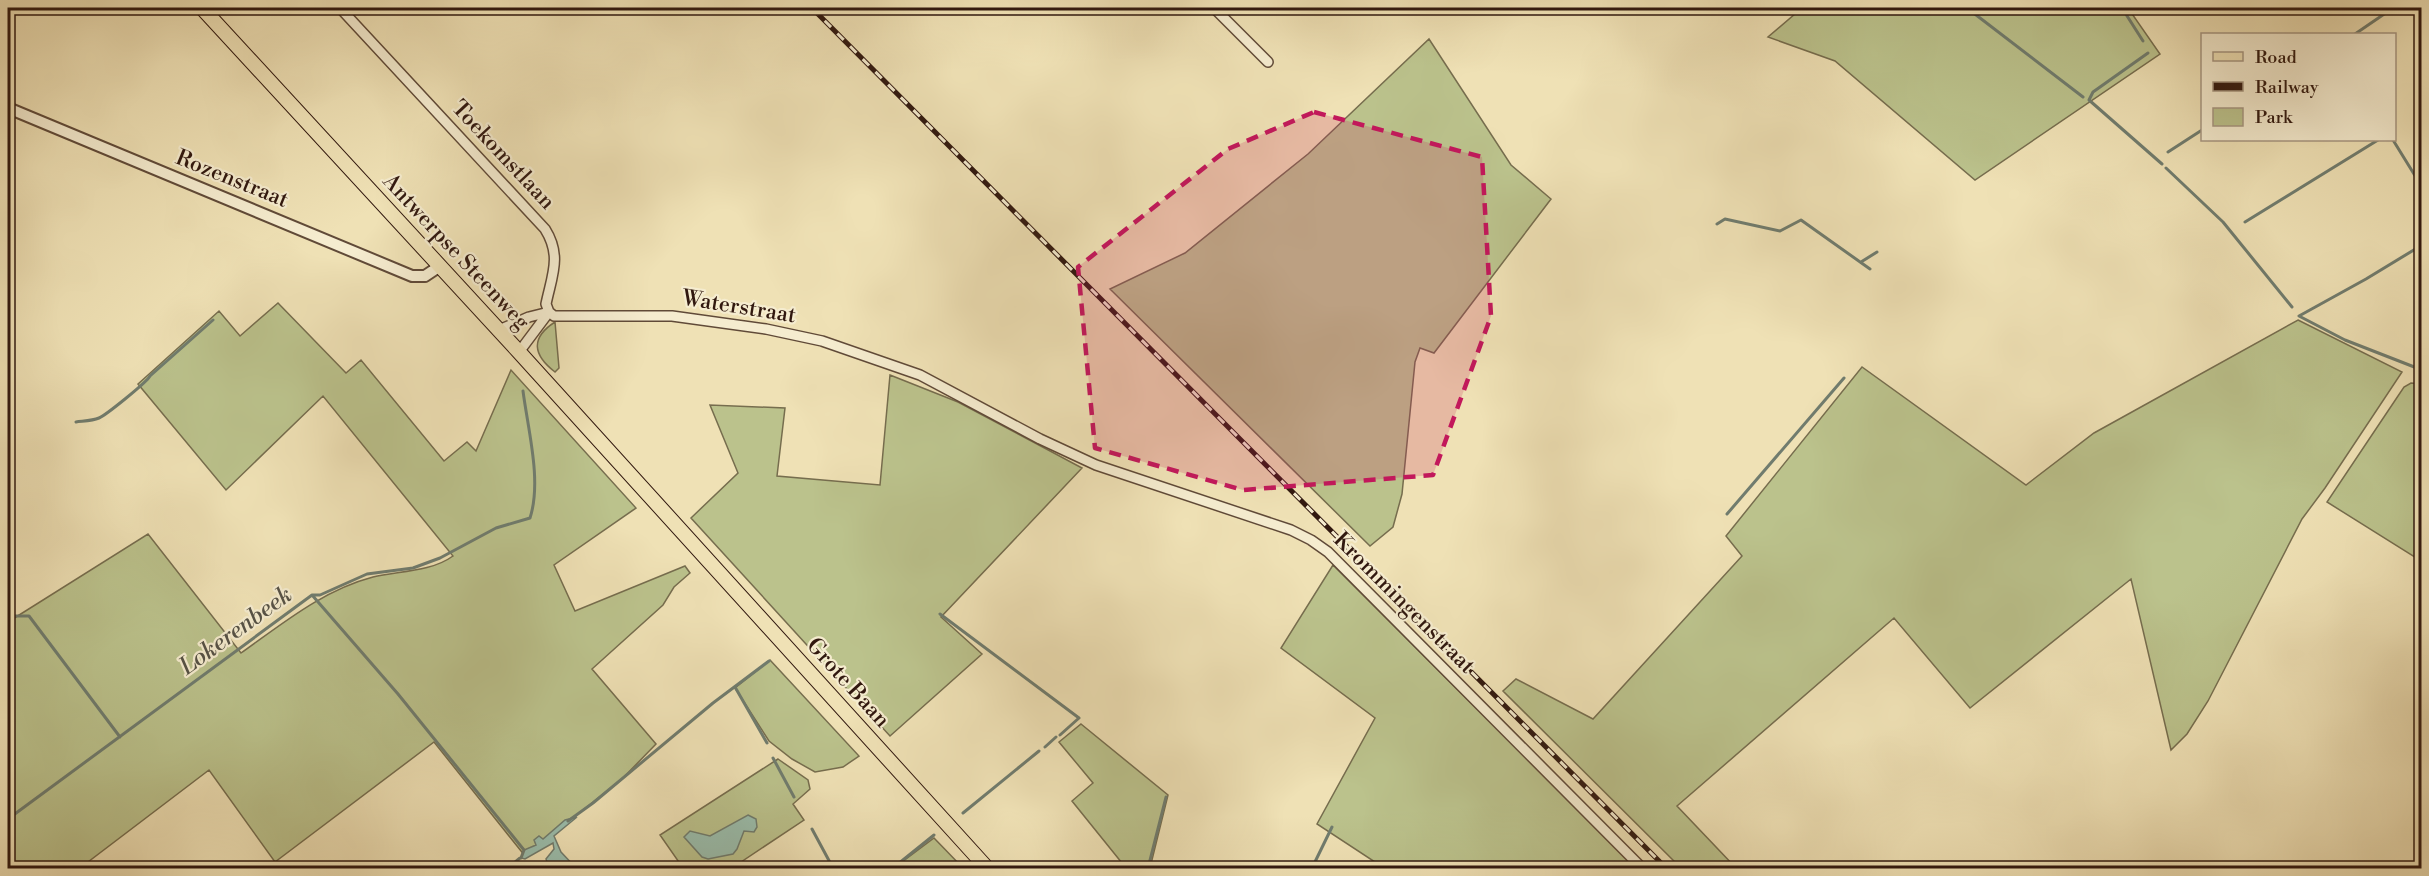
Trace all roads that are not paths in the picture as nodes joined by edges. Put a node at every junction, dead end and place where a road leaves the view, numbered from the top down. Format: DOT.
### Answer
graph roads {
  1 [pos="202,8"];
  2 [pos="340,8"];
  3 [pos="1216,8"];
  4 [pos="1268,62"];
  5 [pos="8,108"];
  6 [pos="440,266"];
  7 [pos="549,312"];
  8 [pos="499,330"];
  9 [pos="519,352"];
  10 [pos="920,375"];
  11 [pos="677,526"];
  12 [pos="987,868"];
  13 [pos="1642,868"];
  1 -- 6 [label="main road, Antwerpse Steenweg"];
  2 -- 7 [label="street, Toekomstlaan"];
  3 -- 4 [label="street"];
  5 -- 6 [label="street, Rozenstraat"];
  6 -- 8 [label="main road, Antwerpse Steenweg"];
  7 -- 8 [label="street"];
  7 -- 9 [label="street"];
  7 -- 10 [label="street, Waterstraat"];
  8 -- 9 [label="main road, Antwerpse Steenweg"];
  9 -- 11 [label="main road, Antwerpse Steenweg"];
  10 -- 13 [label="street, Krommingenstraat"];
  11 -- 12 [label="main road, Grote Baan"];
}
